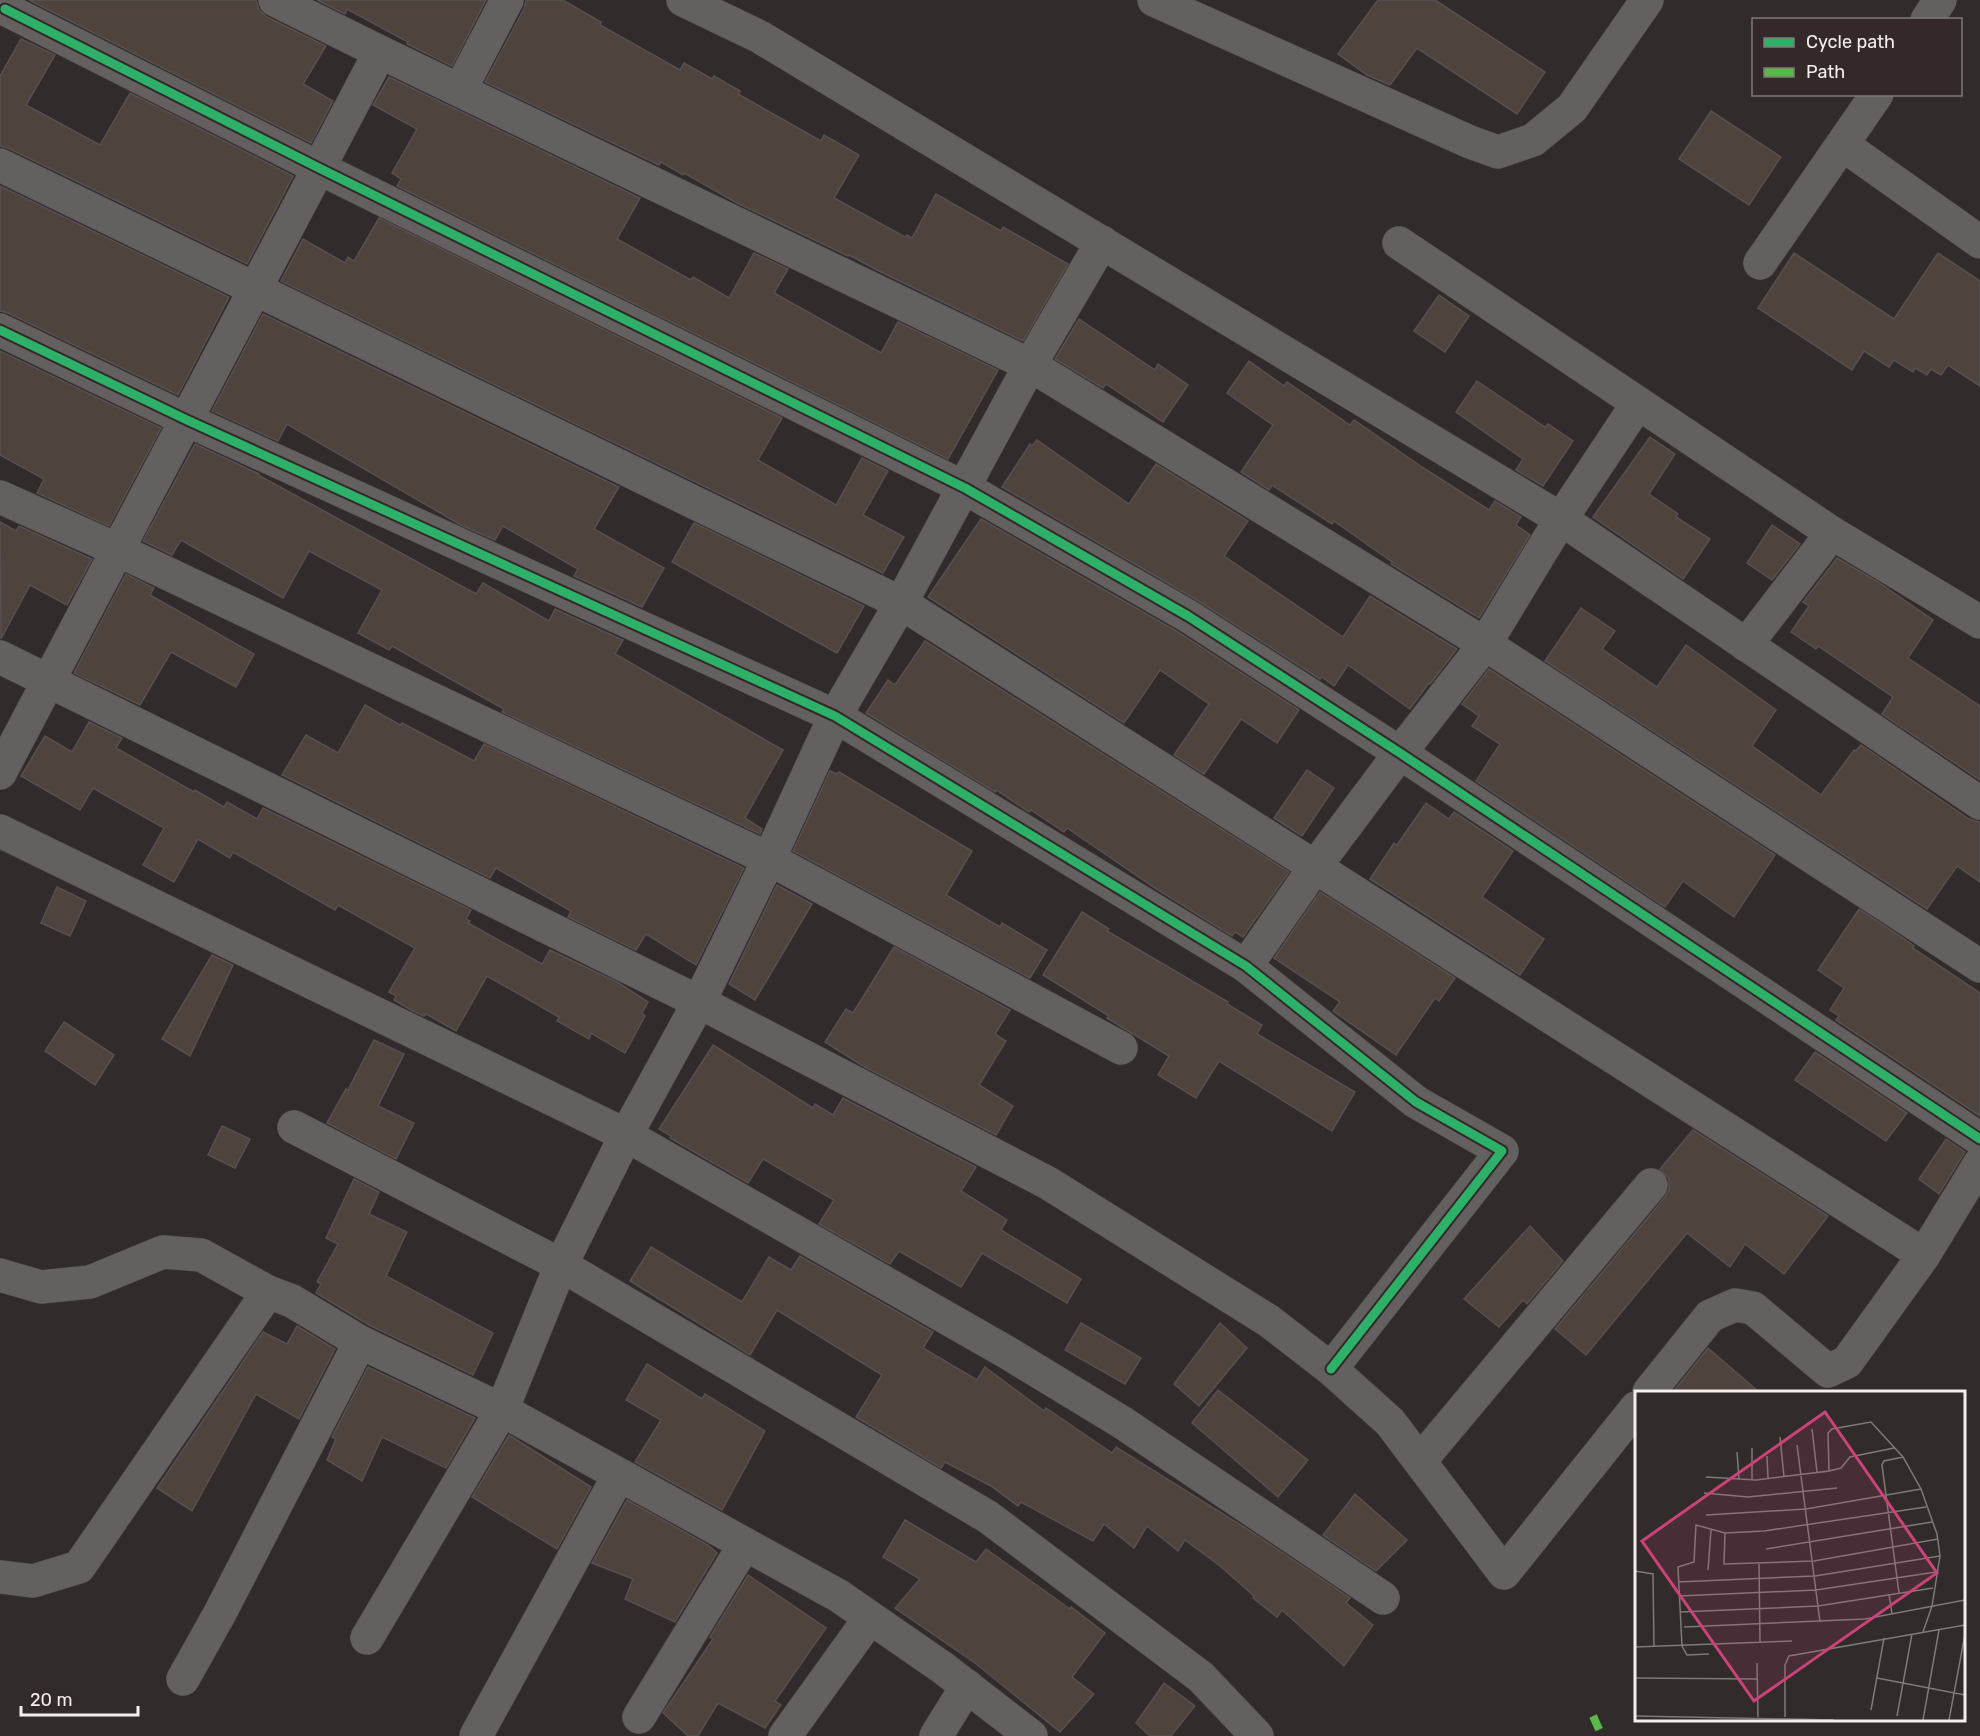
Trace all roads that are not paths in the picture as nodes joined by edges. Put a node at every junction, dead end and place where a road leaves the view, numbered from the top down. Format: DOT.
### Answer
graph roads {
  1 [pos="276,0"];
  2 [pos="507,0"];
  3 [pos="683,0"];
  4 [pos="1154,0"];
  5 [pos="1647,0"];
  6 [pos="1940,0"];
  7 [pos="7,8"];
  8 [pos="1928,18"];
  9 [pos="380,52"];
  10 [pos="460,90"];
  11 [pos="1876,96"];
  12 [pos="1843,145"];
  13 [pos="0,165"];
  14 [pos="319,168"];
  15 [pos="1102,242"];
  16 [pos="1399,243"];
  17 [pos="1980,243"];
  18 [pos="1760,263"];
  19 [pos="255,289"];
  20 [pos="0,330"];
  21 [pos="1030,365"];
  22 [pos="1638,403"];
  23 [pos="187,420"];
  24 [pos="965,488"];
  25 [pos="0,497"];
  26 [pos="1561,519"];
  27 [pos="1832,533"];
  28 [pos="118,550"];
  29 [pos="901,603"];
  30 [pos="1980,622"];
  31 [pos="1485,644"];
  32 [pos="1746,645"];
  33 [pos="0,657"];
  34 [pos="49,680"];
  35 [pos="835,716"];
  36 [pos="1400,753"];
  37 [pos="0,773"];
  38 [pos="1980,803"];
  39 [pos="0,831"];
  40 [pos="769,859"];
  41 [pos="1315,867"];
  42 [pos="1246,966"];
  43 [pos="1980,966"];
  44 [pos="699,1002"];
  45 [pos="1121,1048"];
  46 [pos="294,1127"];
  47 [pos="626,1134"];
  48 [pos="1980,1139"];
  49 [pos="1980,1162"];
  50 [pos="1651,1185"];
  51 [pos="1924,1255"];
  52 [pos="561,1264"];
  53 [pos="0,1275"];
  54 [pos="268,1292"];
  55 [pos="360,1342"];
  56 [pos="1331,1369"];
  57 [pos="1650,1391"];
  58 [pos="1635,1409"];
  59 [pos="502,1410"];
  60 [pos="1420,1461"];
  61 [pos="619,1475"];
  62 [pos="745,1544"];
  63 [pos="0,1577"];
  64 [pos="1383,1598"];
  65 [pos="870,1618"];
  66 [pos="367,1638"];
  67 [pos="183,1679"];
  68 [pos="966,1686"];
  69 [pos="639,1717"];
  70 [pos="476,1736"];
  71 [pos="786,1736"];
  72 [pos="936,1736"];
  73 [pos="1031,1736"];
  74 [pos="1257,1736"];
  1 -- 9 [label="street"];
  2 -- 10 [label="street"];
  3 -- 15 [label="street"];
  4 -- 5 [label="street"];
  6 -- 8 [label="street"];
  7 -- 14 [label="street"];
  9 -- 10 [label="street"];
  9 -- 14 [label="street"];
  10 -- 21 [label="street"];
  11 -- 12 [label="street"];
  12 -- 17 [label="street"];
  12 -- 18 [label="street"];
  13 -- 19 [label="street"];
  14 -- 19 [label="street"];
  14 -- 24 [label="street"];
  15 -- 21 [label="street"];
  15 -- 26 [label="street"];
  16 -- 22 [label="street"];
  19 -- 23 [label="street"];
  19 -- 29 [label="street"];
  20 -- 23 [label="street"];
  21 -- 24 [label="street"];
  21 -- 31 [label="street"];
  22 -- 26 [label="street"];
  22 -- 27 [label="street"];
  23 -- 28 [label="street"];
  23 -- 35 [label="street"];
  24 -- 29 [label="street"];
  24 -- 36 [label="street"];
  25 -- 28 [label="street"];
  26 -- 31 [label="street"];
  26 -- 32 [label="street"];
  27 -- 30 [label="street"];
  27 -- 32 [label="street"];
  28 -- 34 [label="street"];
  28 -- 40 [label="street"];
  29 -- 35 [label="street"];
  29 -- 41 [label="street"];
  31 -- 36 [label="street"];
  31 -- 43 [label="street"];
  32 -- 38 [label="street"];
  33 -- 34 [label="street"];
  34 -- 37 [label="street"];
  34 -- 44 [label="street"];
  35 -- 40 [label="street"];
  35 -- 42 [label="street"];
  36 -- 41 [label="street"];
  36 -- 48 [label="street"];
  39 -- 47 [label="street"];
  40 -- 44 [label="street"];
  40 -- 45 [label="street"];
  41 -- 42 [label="street"];
  41 -- 51 [label="street"];
  42 -- 56 [label="street"];
  44 -- 47 [label="street"];
  44 -- 56 [label="street"];
  46 -- 52 [label="street"];
  47 -- 52 [label="street"];
  47 -- 64 [label="street"];
  49 -- 51 [label="street"];
  50 -- 60 [label="street"];
  51 -- 57 [label="street"];
  52 -- 59 [label="street"];
  52 -- 74 [label="street"];
  53 -- 54 [label="street"];
  54 -- 55 [label="street"];
  54 -- 63 [label="street"];
  55 -- 59 [label="street"];
  55 -- 67 [label="street"];
  56 -- 60 [label="street"];
  58 -- 60 [label="street"];
  59 -- 61 [label="street"];
  59 -- 66 [label="street"];
  61 -- 62 [label="street"];
  61 -- 70 [label="street"];
  62 -- 65 [label="street"];
  62 -- 69 [label="street"];
  65 -- 68 [label="street"];
  65 -- 71 [label="street"];
  68 -- 72 [label="street"];
  68 -- 73 [label="street"];
}
